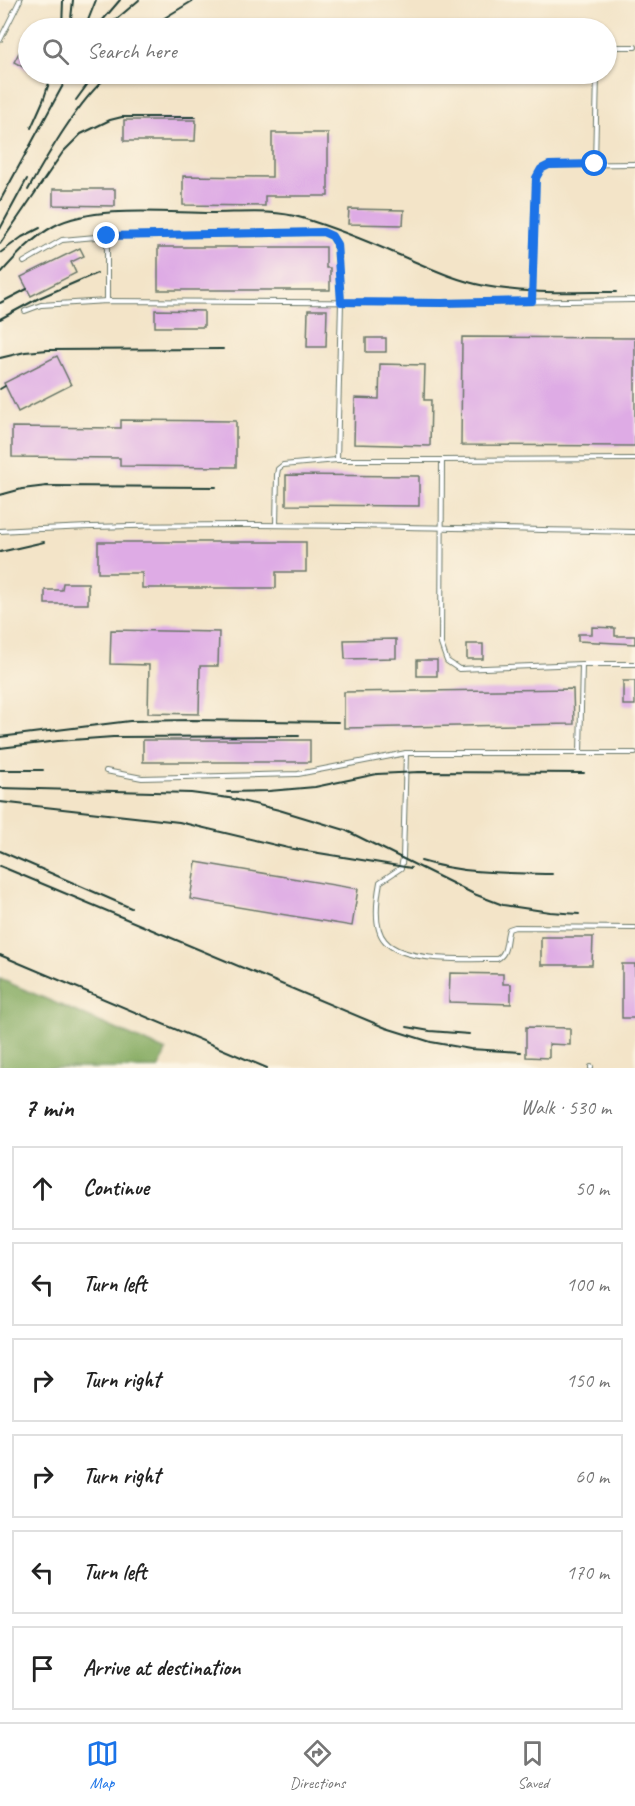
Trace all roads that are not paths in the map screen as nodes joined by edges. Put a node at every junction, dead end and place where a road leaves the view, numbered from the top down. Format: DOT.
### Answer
graph roads {
  1 [pos="20,0"];
  2 [pos="0,40"];
  3 [pos="617,47"];
  4 [pos="635,47"];
  5 [pos="597,84"];
  6 [pos="595,164"];
  7 [pos="635,164"];
  8 [pos="107,236"];
  9 [pos="24,262"];
  10 [pos="635,300"];
  11 [pos="107,301"];
  12 [pos="532,301"];
  13 [pos="341,302"];
  14 [pos="25,311"];
  15 [pos="635,459"];
  16 [pos="337,460"];
  17 [pos="442,460"];
  18 [pos="276,525"];
  19 [pos="441,528"];
  20 [pos="0,531"];
  21 [pos="635,532"];
  22 [pos="582,663"];
  23 [pos="635,664"];
  24 [pos="406,753"];
  25 [pos="580,753"];
  26 [pos="635,753"];
  27 [pos="106,771"];
  28 [pos="635,928"];
  1 -- 2 [label="lane"];
  3 -- 4 [label="lane"];
  5 -- 6 [label="lane"];
  6 -- 7 [label="lane"];
  6 -- 12 [label="lane"];
  8 -- 9 [label="lane"];
  8 -- 11 [label="lane"];
  8 -- 13 [label="lane"];
  10 -- 12 [label="lane"];
  11 -- 13 [label="lane"];
  11 -- 14 [label="lane"];
  12 -- 13 [label="lane"];
  13 -- 16 [label="lane"];
  15 -- 17 [label="lane"];
  16 -- 17 [label="lane"];
  16 -- 18 [label="lane"];
  17 -- 19 [label="lane"];
  18 -- 19 [label="lane"];
  18 -- 20 [label="lane"];
  19 -- 21 [label="lane"];
  19 -- 22 [label="lane"];
  22 -- 23 [label="lane"];
  22 -- 25 [label="lane"];
  24 -- 25 [label="lane"];
  24 -- 27 [label="lane"];
  24 -- 28 [label="lane"];
  25 -- 26 [label="lane"];
}
